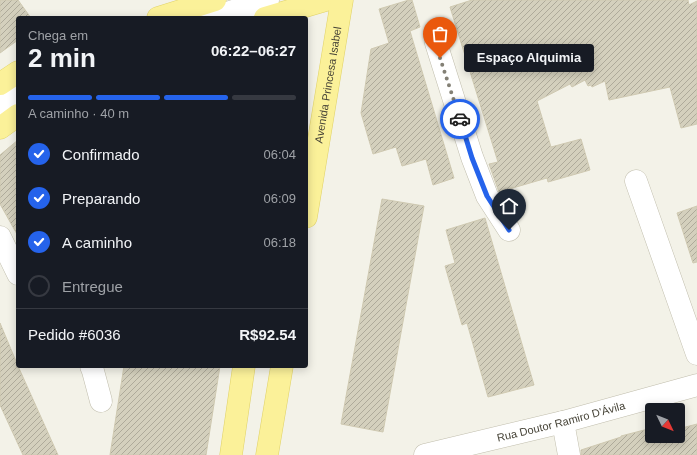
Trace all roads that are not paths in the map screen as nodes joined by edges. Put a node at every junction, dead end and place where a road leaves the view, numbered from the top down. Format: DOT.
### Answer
graph roads {
  1 [pos="215,0"];
  2 [pos="268,0"];
  3 [pos="326,0"];
  4 [pos="342,0"];
  5 [pos="298,9"];
  6 [pos="164,16"];
  7 [pos="217,16"];
  8 [pos="272,16"];
  9 [pos="436,43"];
  10 [pos="16,73"];
  11 [pos="0,84"];
  12 [pos="16,95"];
  13 [pos="0,107"];
  14 [pos="16,116"];
  15 [pos="0,128"];
  16 [pos="636,181"];
  17 [pos="308,205"];
  18 [pos="509,230"];
  19 [pos="0,237"];
  20 [pos="16,270"];
  21 [pos="697,354"];
  22 [pos="92,368"];
  23 [pos="244,368"];
  24 [pos="282,368"];
  25 [pos="697,385"];
  26 [pos="101,401"];
  27 [pos="563,422"];
  28 [pos="231,455"];
  29 [pos="267,455"];
  30 [pos="425,455"];
  31 [pos="569,455"];
  1 -- 6 [label="main road"];
  2 -- 7 [label="street"];
  3 -- 5 [label="main road"];
  4 -- 17 [label="main road, Avenida Princesa Isabel"];
  5 -- 8 [label="main road"];
  9 -- 18 [label="street"];
  10 -- 11 [label="main road"];
  12 -- 13 [label="street"];
  14 -- 15 [label="main road"];
  16 -- 21 [label="street"];
  19 -- 20 [label="street"];
  22 -- 26 [label="street"];
  23 -- 28 [label="main road"];
  24 -- 29 [label="main road"];
  25 -- 27 [label="street, Rua Doutor Ramiro D'Ávila"];
  27 -- 30 [label="street, Rua Doutor Ramiro D'Ávila"];
  27 -- 31 [label="street"];
}
